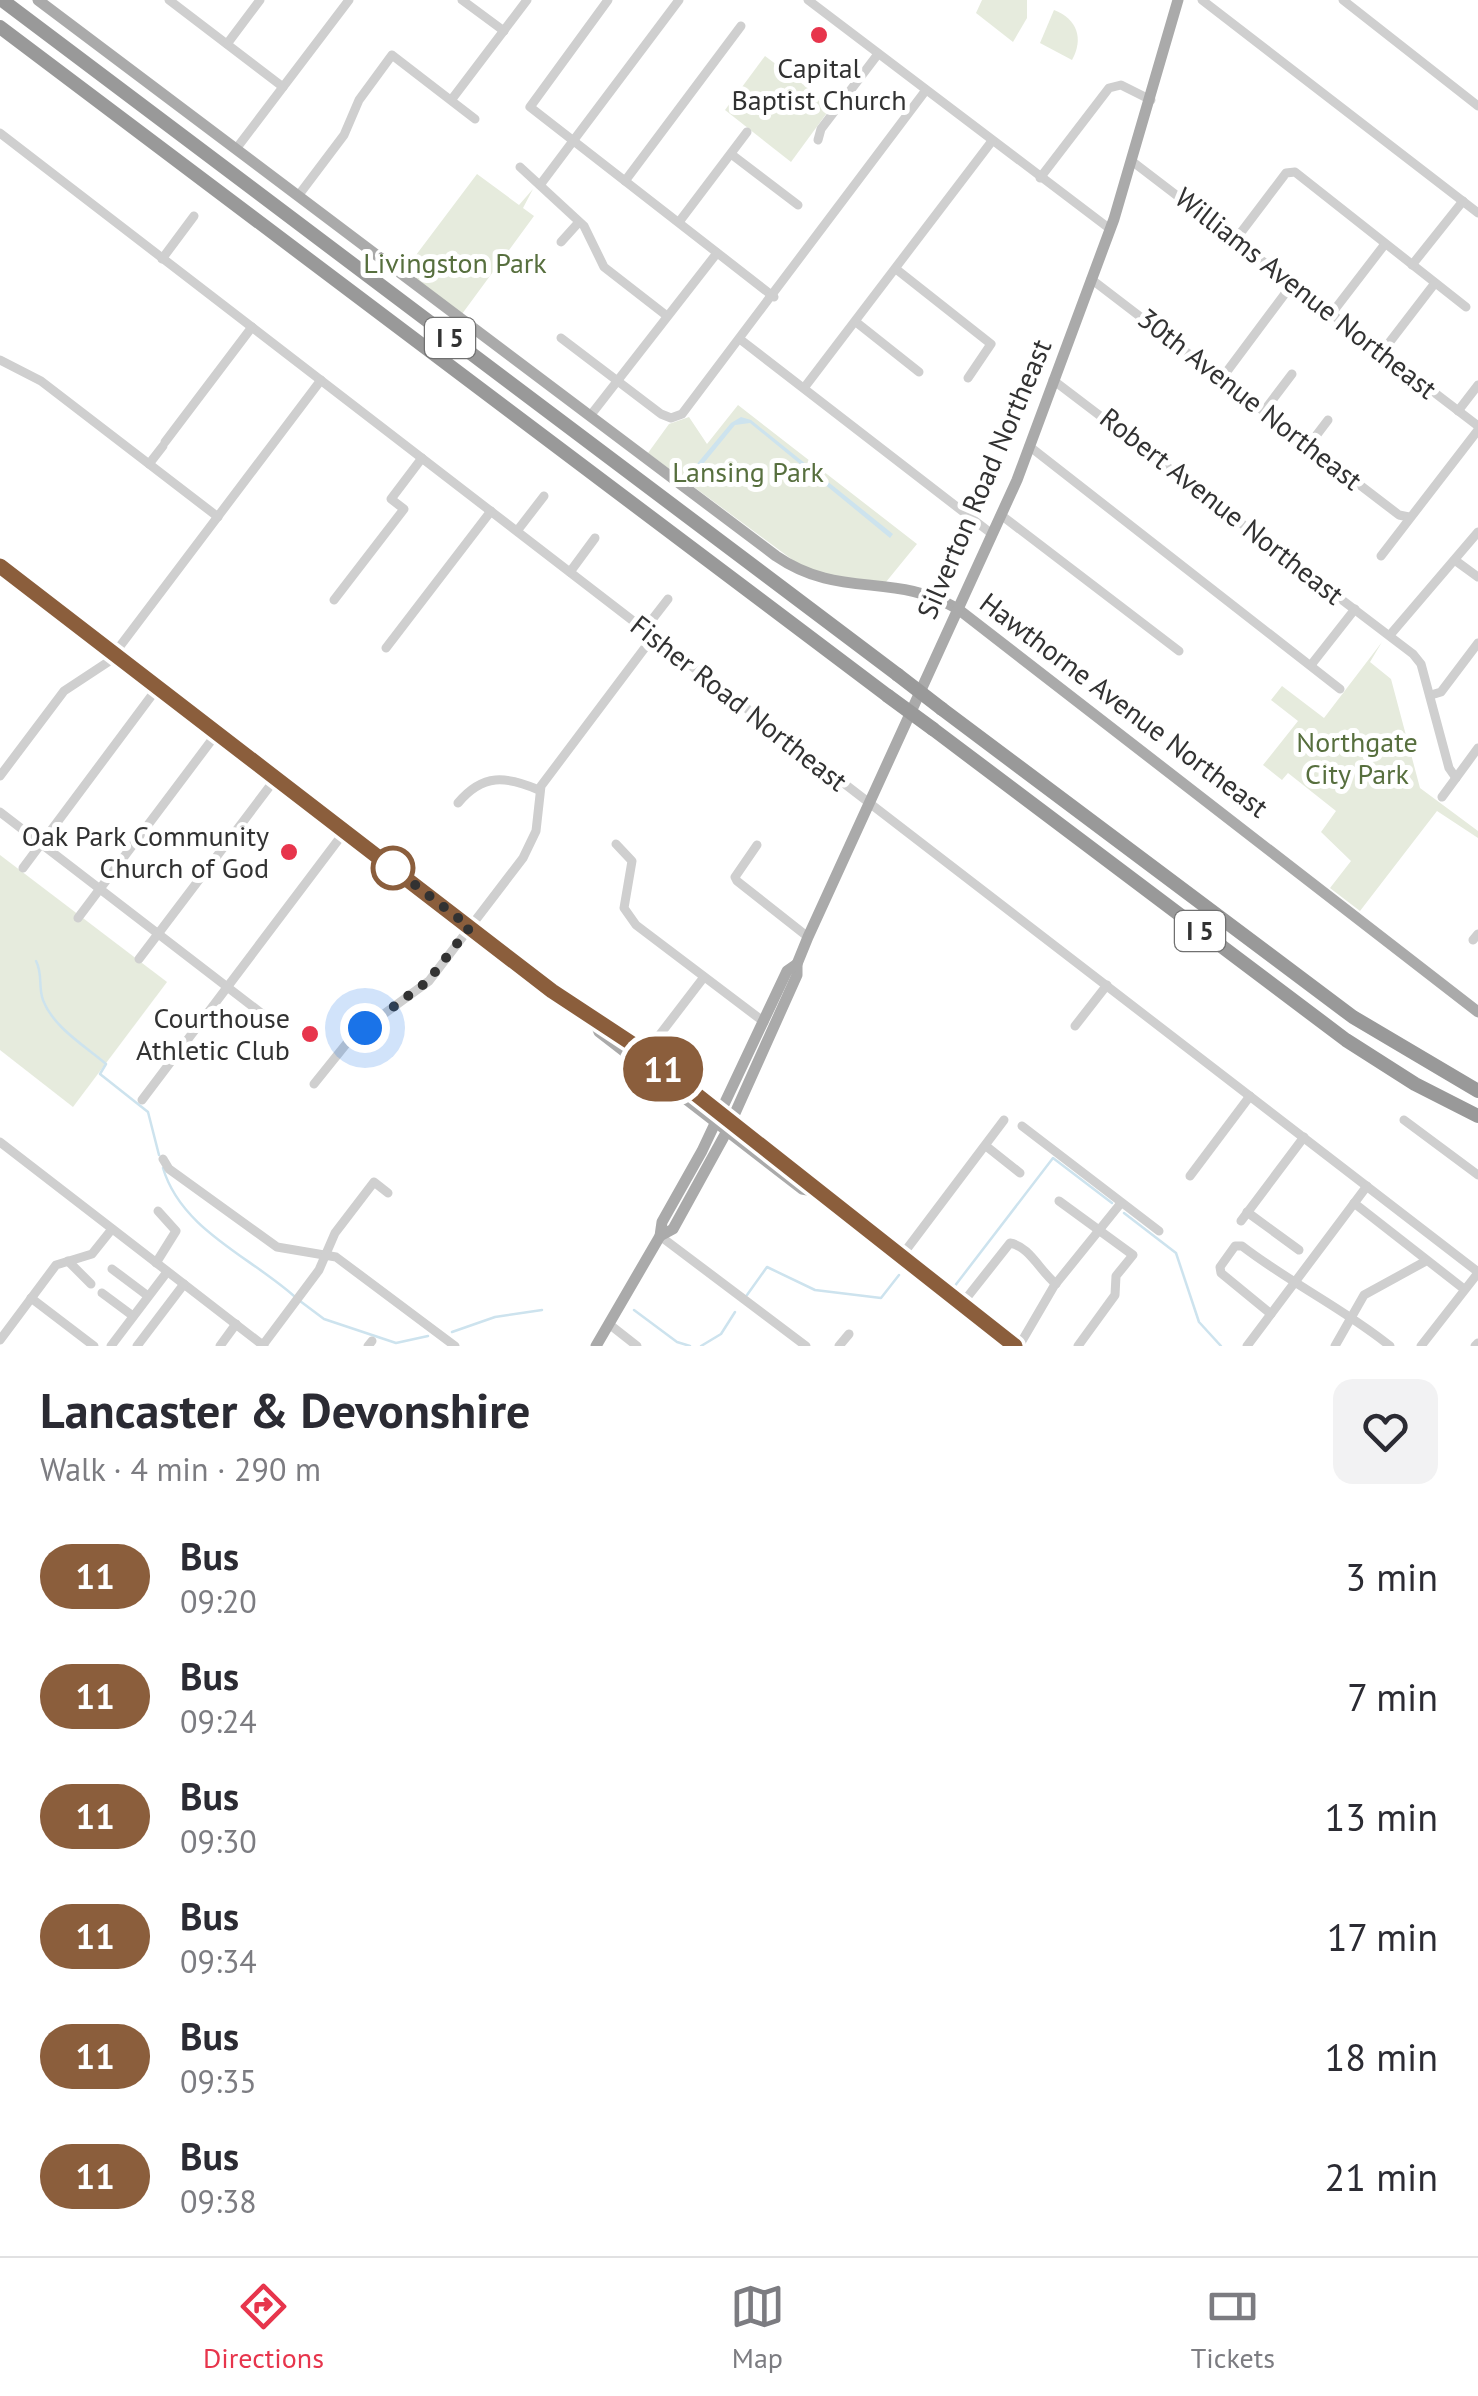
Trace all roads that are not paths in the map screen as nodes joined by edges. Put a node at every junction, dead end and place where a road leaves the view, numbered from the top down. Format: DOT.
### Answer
graph roads {
  1 [pos="2,0"];
  2 [pos="38,0"];
  3 [pos="169,0"];
  4 [pos="260,0"];
  5 [pos="349,0"];
  6 [pos="462,0"];
  7 [pos="527,0"];
  8 [pos="608,0"];
  9 [pos="680,0"];
  10 [pos="808,0"];
  11 [pos="1202,0"];
  12 [pos="1343,0"];
  13 [pos="1174,1"];
  14 [pos="742,26"];
  15 [pos="0,28"];
  16 [pos="504,31"];
  17 [pos="227,44"];
  18 [pos="878,54"];
  19 [pos="284,87"];
  20 [pos="926,90"];
  21 [pos="452,99"];
  22 [pos="1151,100"];
  23 [pos="1478,106"];
  24 [pos="475,119"];
  25 [pos="747,132"];
  26 [pos="0,134"];
  27 [pos="574,140"];
  28 [pos="818,140"];
  29 [pos="992,141"];
  30 [pos="236,150"];
  31 [pos="731,154"];
  32 [pos="1133,162"];
  33 [pos="520,167"];
  34 [pos="1040,178"];
  35 [pos="625,181"];
  36 [pos="540,185"];
  37 [pos="298,196"];
  38 [pos="1463,201"];
  39 [pos="798,204"];
  40 [pos="1478,212"];
  41 [pos="194,216"];
  42 [pos="580,222"];
  43 [pos="679,222"];
  44 [pos="1110,229"];
  45 [pos="1236,238"];
  46 [pos="561,242"];
  47 [pos="1385,244"];
  48 [pos="717,253"];
  49 [pos="162,258"];
  50 [pos="1412,266"];
  51 [pos="896,269"];
  52 [pos="1091,279"];
  53 [pos="1293,282"];
  54 [pos="1435,283"];
  55 [pos="774,297"];
  56 [pos="1466,307"];
  57 [pos="1332,313"];
  58 [pos="667,316"];
  59 [pos="856,322"];
  60 [pos="252,327"];
  61 [pos="561,338"];
  62 [pos="741,340"];
  63 [pos="1382,352"];
  64 [pos="0,360"];
  65 [pos="919,372"];
  66 [pos="1292,374"];
  67 [pos="968,378"];
  68 [pos="1222,378"];
  69 [pos="321,380"];
  70 [pos="616,380"];
  71 [pos="1054,380"];
  72 [pos="1478,385"];
  73 [pos="804,388"];
  74 [pos="1264,411"];
  75 [pos="1458,411"];
  76 [pos="590,416"];
  77 [pos="1328,420"];
  78 [pos="1478,428"];
  79 [pos="1309,445"];
  80 [pos="1029,446"];
  81 [pos="422,458"];
  82 [pos="149,464"];
  83 [pos="544,496"];
  84 [pos="490,511"];
  85 [pos="1001,515"];
  86 [pos="218,517"];
  87 [pos="1409,517"];
  88 [pos="517,531"];
  89 [pos="1478,532"];
  90 [pos="992,534"];
  91 [pos="596,538"];
  92 [pos="1381,556"];
  93 [pos="1456,561"];
  94 [pos="0,566"];
  95 [pos="570,572"];
  96 [pos="1478,578"];
  97 [pos="668,599"];
  98 [pos="334,600"];
  99 [pos="1355,608"];
  100 [pos="958,609"];
  101 [pos="649,634"];
  102 [pos="1390,634"];
  103 [pos="1478,643"];
  104 [pos="386,648"];
  105 [pos="1179,651"];
  106 [pos="114,654"];
  107 [pos="1312,666"];
  108 [pos="158,687"];
  109 [pos="1340,689"];
  110 [pos="1431,696"];
  111 [pos="217,733"];
  112 [pos="1478,748"];
  113 [pos="0,776"];
  114 [pos="276,778"];
  115 [pos="1456,778"];
  116 [pos="539,790"];
  117 [pos="1442,797"];
  118 [pos="458,803"];
  119 [pos="870,803"];
  120 [pos="0,812"];
  121 [pos="345,831"];
  122 [pos="42,843"];
  123 [pos="616,844"];
  124 [pos="757,846"];
  125 [pos="23,868"];
  126 [pos="100,889"];
  127 [pos="78,918"];
  128 [pos="470,927"];
  129 [pos="157,934"];
  130 [pos="808,937"];
  131 [pos="138,959"];
  132 [pos="797,964"];
  133 [pos="704,977"];
  134 [pos="1107,985"];
  135 [pos="227,988"];
  136 [pos="1478,1012"];
  137 [pos="265,1016"];
  138 [pos="595,1022"];
  139 [pos="764,1022"];
  140 [pos="1076,1026"];
  141 [pos="612,1042"];
  142 [pos="645,1054"];
  143 [pos="314,1084"];
  144 [pos="1478,1092"];
  145 [pos="1250,1096"];
  146 [pos="142,1100"];
  147 [pos="1478,1116"];
  148 [pos="1004,1120"];
  149 [pos="1404,1120"];
  150 [pos="724,1122"];
  151 [pos="1022,1126"];
  152 [pos="1304,1137"];
  153 [pos="0,1142"];
  154 [pos="986,1146"];
  155 [pos="163,1159"];
  156 [pos="1020,1172"];
  157 [pos="1478,1175"];
  158 [pos="1190,1176"];
  159 [pos="1367,1186"];
  160 [pos="388,1193"];
  161 [pos="1059,1201"];
  162 [pos="1122,1203"];
  163 [pos="1354,1203"];
  164 [pos="158,1212"];
  165 [pos="112,1229"];
  166 [pos="1099,1230"];
  167 [pos="1159,1231"];
  168 [pos="660,1236"];
  169 [pos="1299,1250"];
  170 [pos="327,1254"];
  171 [pos="900,1258"];
  172 [pos="1426,1260"];
  173 [pos="68,1261"];
  174 [pos="156,1264"];
  175 [pos="112,1269"];
  176 [pos="167,1272"];
  177 [pos="1478,1272"];
  178 [pos="90,1284"];
  179 [pos="184,1284"];
  180 [pos="1056,1284"];
  181 [pos="1295,1284"];
  182 [pos="1464,1289"];
  183 [pos="102,1293"];
  184 [pos="148,1296"];
  185 [pos="31,1298"];
  186 [pos="961,1305"];
  187 [pos="1350,1313"];
  188 [pos="1272,1314"];
  189 [pos="134,1316"];
  190 [pos="236,1324"];
  191 [pos="609,1324"];
  192 [pos="849,1334"];
  193 [pos="1,1338"];
  194 [pos="264,1345"];
  195 [pos="16,1346"];
  196 [pos="94,1346"];
  197 [pos="111,1346"];
  198 [pos="136,1346"];
  199 [pos="220,1346"];
  200 [pos="455,1346"];
  201 [pos="596,1346"];
  202 [pos="637,1346"];
  203 [pos="806,1346"];
  204 [pos="840,1346"];
  205 [pos="1017,1346"];
  206 [pos="1078,1346"];
  207 [pos="1248,1346"];
  208 [pos="1335,1346"];
  209 [pos="1390,1346"];
  210 [pos="1421,1346"];
  1 -- 144 [label="highway, I 5, bridge"];
  2 -- 30 [label="main road, Hawthorne Avenue Northeast"];
  3 -- 17 [label="street"];
  4 -- 17 [label="street"];
  5 -- 19 [label="street"];
  6 -- 16 [label="street"];
  7 -- 16 [label="street"];
  8 -- 27 [label="street"];
  9 -- 27 [label="street"];
  10 -- 18 [label="street"];
  11 -- 38 [label="street"];
  12 -- 23 [label="street"];
  13 -- 22 [label="main road, Silverton Road Northeast"];
  14 -- 35 [label="street"];
  15 -- 147 [label="highway, I 5, bridge"];
  16 -- 21 [label="street"];
  17 -- 19 [label="street"];
  18 -- 20 [label="street"];
  18 -- 28 [label="street"];
  19 -- 30 [label="street"];
  20 -- 29 [label="street"];
  20 -- 55 [label="street"];
  21 -- 24 [label="street"];
  21 -- 37 [label="street"];
  22 -- 32 [label="main road, Silverton Road Northeast"];
  22 -- 34 [label="street"];
  25 -- 31 [label="street"];
  26 -- 49 [label="street, Fisher Road Northeast"];
  27 -- 35 [label="street"];
  27 -- 36 [label="street"];
  29 -- 34 [label="street"];
  29 -- 51 [label="street"];
  30 -- 37 [label="main road, Hawthorne Avenue Northeast"];
  31 -- 39 [label="street"];
  31 -- 43 [label="street"];
  32 -- 44 [label="main road, Silverton Road Northeast"];
  32 -- 45 [label="street, Williams Avenue Northeast"];
  33 -- 36 [label="street"];
  34 -- 44 [label="street"];
  35 -- 43 [label="street"];
  36 -- 42 [label="street"];
  37 -- 76 [label="main road, Hawthorne Avenue Northeast"];
  38 -- 40 [label="street"];
  38 -- 50 [label="street"];
  41 -- 49 [label="street"];
  42 -- 46 [label="street"];
  42 -- 58 [label="street"];
  43 -- 48 [label="street"];
  44 -- 52 [label="main road, Silverton Road Northeast"];
  45 -- 47 [label="street"];
  45 -- 53 [label="street, Williams Avenue Northeast"];
  47 -- 50 [label="street"];
  47 -- 57 [label="street"];
  48 -- 55 [label="street"];
  48 -- 58 [label="street"];
  49 -- 60 [label="street, Fisher Road Northeast"];
  50 -- 54 [label="street"];
  51 -- 59 [label="street"];
  51 -- 67 [label="street"];
  52 -- 68 [label="street, 30th Avenue Northeast"];
  52 -- 71 [label="main road, Silverton Road Northeast"];
  53 -- 57 [label="street, Williams Avenue Northeast"];
  53 -- 68 [label="street"];
  54 -- 56 [label="street"];
  54 -- 63 [label="street"];
  55 -- 62 [label="street"];
  57 -- 63 [label="street, Williams Avenue Northeast"];
  58 -- 70 [label="street"];
  59 -- 65 [label="street"];
  59 -- 73 [label="street"];
  60 -- 69 [label="street, Fisher Road Northeast"];
  60 -- 82 [label="street"];
  61 -- 70 [label="street"];
  62 -- 70 [label="street"];
  62 -- 73 [label="street"];
  63 -- 75 [label="street, Williams Avenue Northeast"];
  64 -- 82 [label="street"];
  66 -- 74 [label="street"];
  68 -- 74 [label="street, 30th Avenue Northeast"];
  69 -- 81 [label="street, Fisher Road Northeast"];
  69 -- 86 [label="street"];
  70 -- 76 [label="street"];
  71 -- 80 [label="main road, Silverton Road Northeast"];
  71 -- 99 [label="street, Robert Avenue Northeast"];
  72 -- 75 [label="street"];
  73 -- 90 [label="street"];
  74 -- 79 [label="street, 30th Avenue Northeast"];
  75 -- 78 [label="street, Williams Avenue Northeast"];
  76 -- 100 [label="main road, Hawthorne Avenue Northeast"];
  77 -- 79 [label="street"];
  78 -- 87 [label="street"];
  79 -- 87 [label="street, 30th Avenue Northeast"];
  80 -- 85 [label="main road, Silverton Road Northeast"];
  80 -- 107 [label="street"];
  81 -- 84 [label="street, Fisher Road Northeast"];
  81 -- 98 [label="street"];
  82 -- 86 [label="street"];
  83 -- 88 [label="street"];
  84 -- 88 [label="street, Fisher Road Northeast"];
  84 -- 104 [label="street"];
  85 -- 90 [label="main road, Silverton Road Northeast"];
  85 -- 105 [label="street"];
  86 -- 106 [label="street"];
  87 -- 92 [label="street"];
  88 -- 95 [label="street, Fisher Road Northeast"];
  89 -- 93 [label="street"];
  90 -- 100 [label="main road, Silverton Road Northeast"];
  91 -- 95 [label="street"];
  93 -- 96 [label="street"];
  93 -- 102 [label="street"];
  94 -- 106 [label="main road"];
  95 -- 101 [label="street, Fisher Road Northeast"];
  97 -- 101 [label="street"];
  99 -- 102 [label="street, Robert Avenue Northeast"];
  99 -- 107 [label="street"];
  100 -- 119 [label="main road, Silverton Road Northeast"];
  100 -- 136 [label="main road, Hawthorne Avenue Northeast"];
  101 -- 116 [label="street"];
  101 -- 119 [label="street, Fisher Road Northeast"];
  102 -- 110 [label="street, Robert Avenue Northeast"];
  103 -- 110 [label="street"];
  106 -- 108 [label="main road"];
  106 -- 113 [label="street"];
  107 -- 109 [label="street"];
  108 -- 111 [label="main road"];
  108 -- 122 [label="street"];
  110 -- 115 [label="street, Robert Avenue Northeast"];
  111 -- 114 [label="main road"];
  111 -- 126 [label="street"];
  112 -- 115 [label="street"];
  114 -- 121 [label="main road"];
  114 -- 129 [label="street"];
  115 -- 117 [label="street"];
  116 -- 118 [label="street"];
  116 -- 128 [label="street"];
  119 -- 130 [label="main road, Silverton Road Northeast"];
  119 -- 134 [label="street, Fisher Road Northeast"];
  120 -- 122 [label="street"];
  121 -- 128 [label="main road"];
  121 -- 135 [label="street"];
  122 -- 125 [label="street"];
  122 -- 126 [label="street"];
  123 -- 133 [label="street"];
  124 -- 130 [label="street"];
  126 -- 127 [label="street"];
  126 -- 129 [label="street"];
  128 -- 138 [label="main road"];
  128 -- 143 [label="street"];
  129 -- 131 [label="street"];
  129 -- 135 [label="street"];
  130 -- 132 [label="main road, Silverton Road Northeast"];
  132 -- 139 [label="main road, Silverton Road Northeast"];
  132 -- 150 [label="main road, Silverton Road Northeast"];
  133 -- 139 [label="street"];
  133 -- 142 [label="street"];
  134 -- 140 [label="street"];
  134 -- 145 [label="street, Fisher Road Northeast"];
  135 -- 137 [label="street"];
  135 -- 146 [label="street"];
  138 -- 141 [label="main road"];
  138 -- 142 [label="main road"];
  139 -- 150 [label="main road, Silverton Road Northeast"];
  141 -- 142 [label="main road"];
  141 -- 150 [label="main road"];
  142 -- 150 [label="main road"];
  145 -- 152 [label="street, Fisher Road Northeast"];
  145 -- 158 [label="street"];
  148 -- 154 [label="street"];
  149 -- 157 [label="street"];
  150 -- 168 [label="main road, Silverton Road Northeast"];
  150 -- 171 [label="main road"];
  151 -- 162 [label="street"];
  152 -- 159 [label="street, Fisher Road Northeast"];
  152 -- 169 [label="street"];
  153 -- 165 [label="street"];
  154 -- 156 [label="street"];
  154 -- 171 [label="street"];
  155 -- 170 [label="street"];
  159 -- 163 [label="street"];
  159 -- 177 [label="street, Fisher Road Northeast"];
  160 -- 170 [label="street"];
  161 -- 166 [label="street"];
  162 -- 166 [label="street"];
  162 -- 167 [label="street"];
  163 -- 172 [label="street"];
  163 -- 181 [label="street"];
  164 -- 174 [label="street"];
  165 -- 173 [label="street"];
  165 -- 174 [label="street"];
  166 -- 180 [label="street"];
  166 -- 206 [label="street"];
  168 -- 191 [label="main road, Silverton Road Northeast"];
  168 -- 203 [label="street"];
  170 -- 194 [label="street"];
  170 -- 200 [label="street"];
  171 -- 186 [label="main road"];
  172 -- 182 [label="street"];
  172 -- 187 [label="street"];
  173 -- 178 [label="street"];
  173 -- 185 [label="street"];
  174 -- 176 [label="street"];
  175 -- 184 [label="street"];
  176 -- 179 [label="street"];
  176 -- 184 [label="street"];
  177 -- 182 [label="street"];
  179 -- 190 [label="street"];
  179 -- 198 [label="street"];
  180 -- 186 [label="street"];
  180 -- 205 [label="street"];
  181 -- 187 [label="street"];
  181 -- 188 [label="street"];
  181 -- 188 [label="street"];
  182 -- 210 [label="street"];
  183 -- 189 [label="street"];
  184 -- 189 [label="street"];
  185 -- 193 [label="street"];
  185 -- 196 [label="street"];
  186 -- 205 [label="main road"];
  187 -- 208 [label="street"];
  187 -- 209 [label="street"];
  188 -- 207 [label="street"];
  189 -- 197 [label="street"];
  190 -- 194 [label="street"];
  190 -- 199 [label="street"];
  191 -- 201 [label="main road, Silverton Road Northeast"];
  191 -- 202 [label="street"];
  192 -- 204 [label="street"];
  193 -- 195 [label="street"];
}
